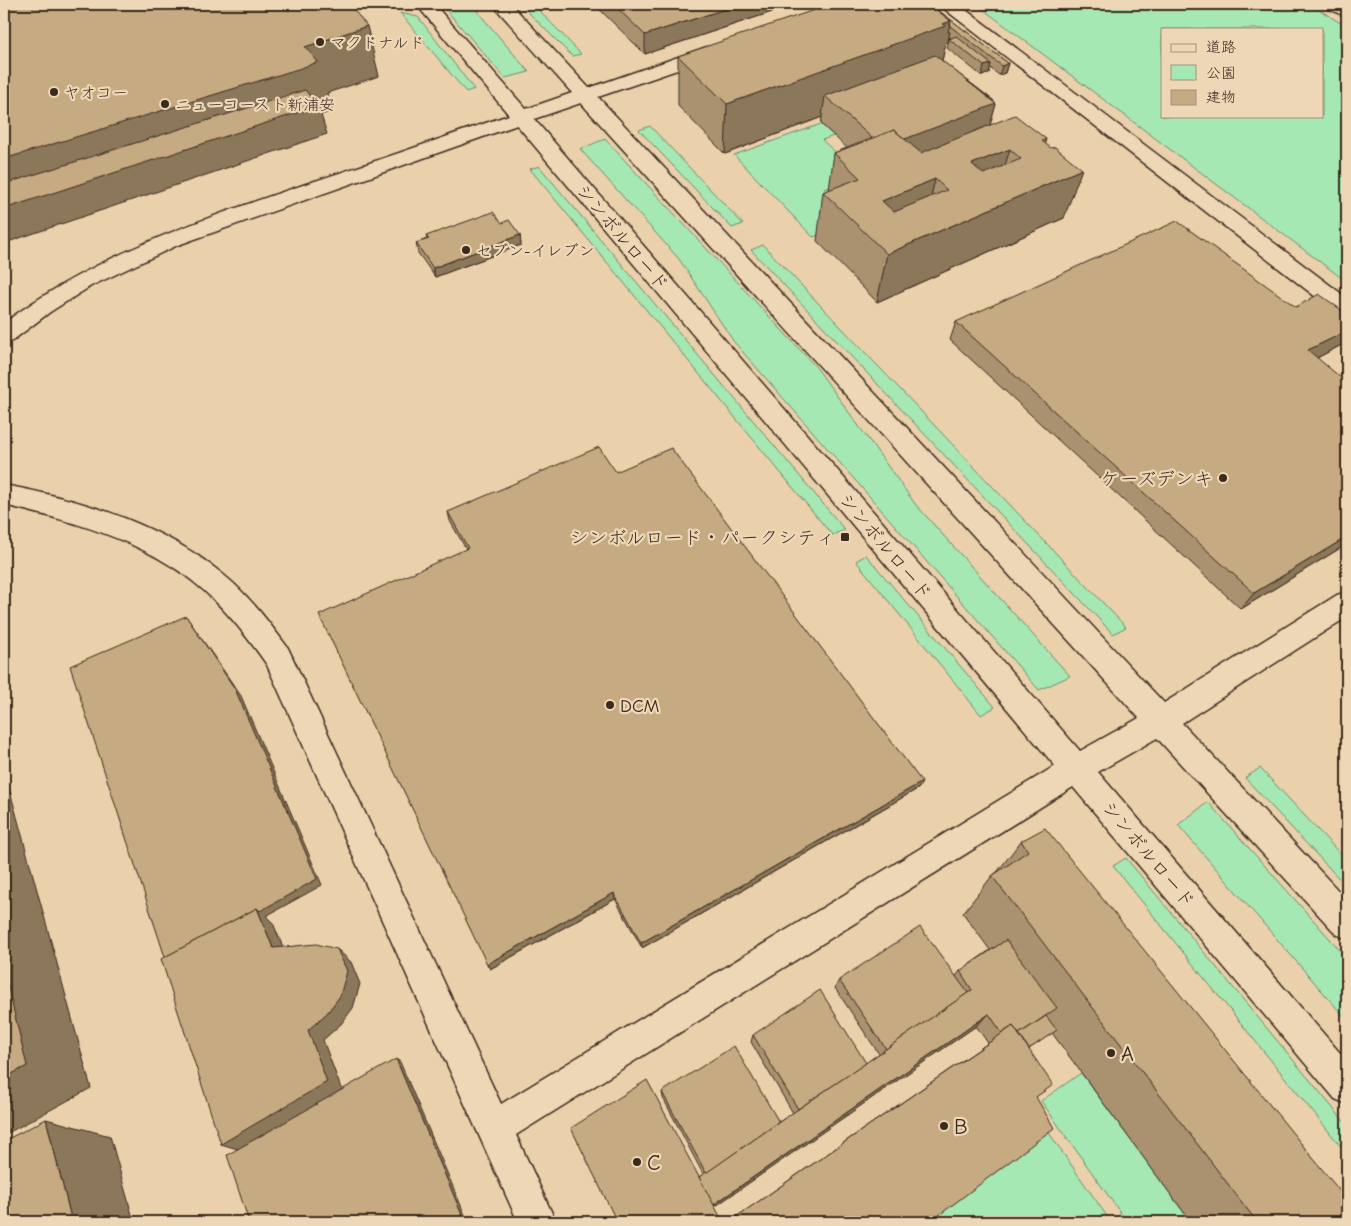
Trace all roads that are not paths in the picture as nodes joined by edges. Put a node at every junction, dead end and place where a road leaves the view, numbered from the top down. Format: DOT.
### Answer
graph roads {
  1 [pos="425,4"];
  2 [pos="502,4"];
  3 [pos="947,4"];
  4 [pos="1333,4"];
  5 [pos="1347,12"];
  6 [pos="732,45"];
  7 [pos="586,95"];
  8 [pos="522,118"];
  9 [pos="1347,309"];
  10 [pos="4,335"];
  11 [pos="4,495"];
  12 [pos="1347,603"];
  13 [pos="1160,721"];
  14 [pos="1076,769"];
  15 [pos="1347,923"];
  16 [pos="1347,1087"];
  17 [pos="494,1128"];
  18 [pos="537,1222"];
  1 -- 8 [label="street, シンボルロード"];
  2 -- 7 [label="street"];
  3 -- 9 [label="street"];
  4 -- 5 [label="street"];
  6 -- 7 [label="street"];
  7 -- 8 [label="street"];
  7 -- 13 [label="street"];
  8 -- 10 [label="street"];
  8 -- 14 [label="street, シンボルロード"];
  11 -- 17 [label="street"];
  12 -- 13 [label="street"];
  13 -- 14 [label="street"];
  13 -- 15 [label="street"];
  14 -- 16 [label="street, シンボルロード"];
  14 -- 17 [label="street"];
  17 -- 18 [label="street"];
}
